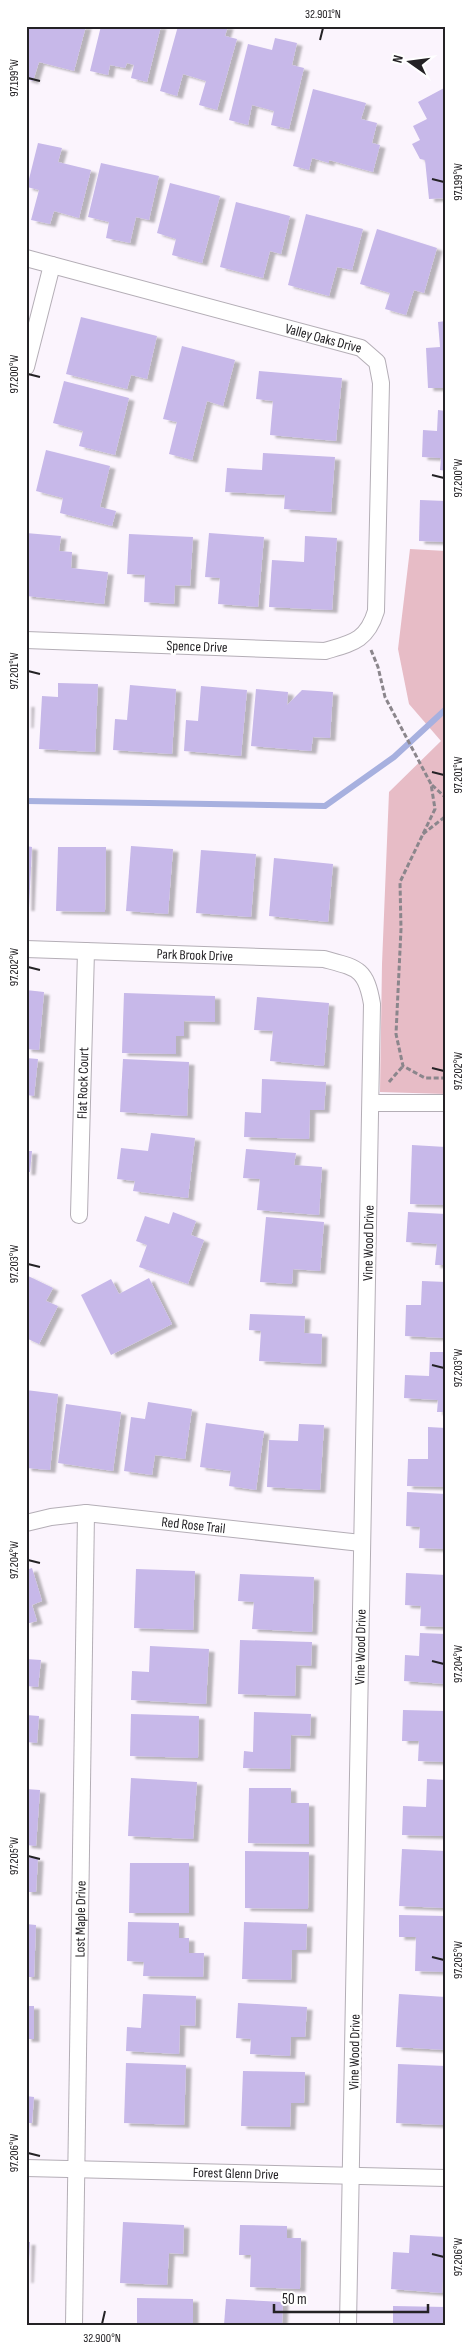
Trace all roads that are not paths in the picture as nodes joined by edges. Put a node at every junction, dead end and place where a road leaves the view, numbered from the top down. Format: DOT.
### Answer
graph roads {
  1 [pos="26,258"];
  2 [pos="52,265"];
  3 [pos="26,367"];
  4 [pos="365,635"];
  5 [pos="26,640"];
  6 [pos="26,949"];
  7 [pos="86,951"];
  8 [pos="361,973"];
  9 [pos="371,1102"];
  10 [pos="446,1103"];
  11 [pos="79,1215"];
  12 [pos="86,1513"];
  13 [pos="26,1523"];
  14 [pos="362,1543"];
  15 [pos="26,2168"];
  16 [pos="77,2168"];
  17 [pos="352,2176"];
  18 [pos="446,2178"];
  19 [pos="74,2325"];
  20 [pos="348,2325"];
  1 -- 2 [label="street, Valley Oaks Drive"];
  2 -- 3 [label="street"];
  2 -- 4 [label="street, Valley Oaks Drive"];
  4 -- 5 [label="street, Spence Drive"];
  6 -- 7 [label="street, Park Brook Drive"];
  7 -- 8 [label="street, Park Brook Drive"];
  7 -- 11 [label="street, Flat Rock Court"];
  8 -- 9 [label="street, Vine Wood Drive"];
  9 -- 10 [label="street"];
  9 -- 14 [label="street, Vine Wood Drive"];
  12 -- 13 [label="street, Red Rose Trail"];
  12 -- 14 [label="street, Red Rose Trail"];
  12 -- 16 [label="street, Lost Maple Drive"];
  14 -- 17 [label="street, Vine Wood Drive"];
  15 -- 16 [label="street, Forest Glenn Drive"];
  16 -- 17 [label="street, Forest Glenn Drive"];
  16 -- 19 [label="street, Lost Maple Drive"];
  17 -- 18 [label="street, Forest Glenn Drive"];
  17 -- 20 [label="street, Vine Wood Drive"];
}
